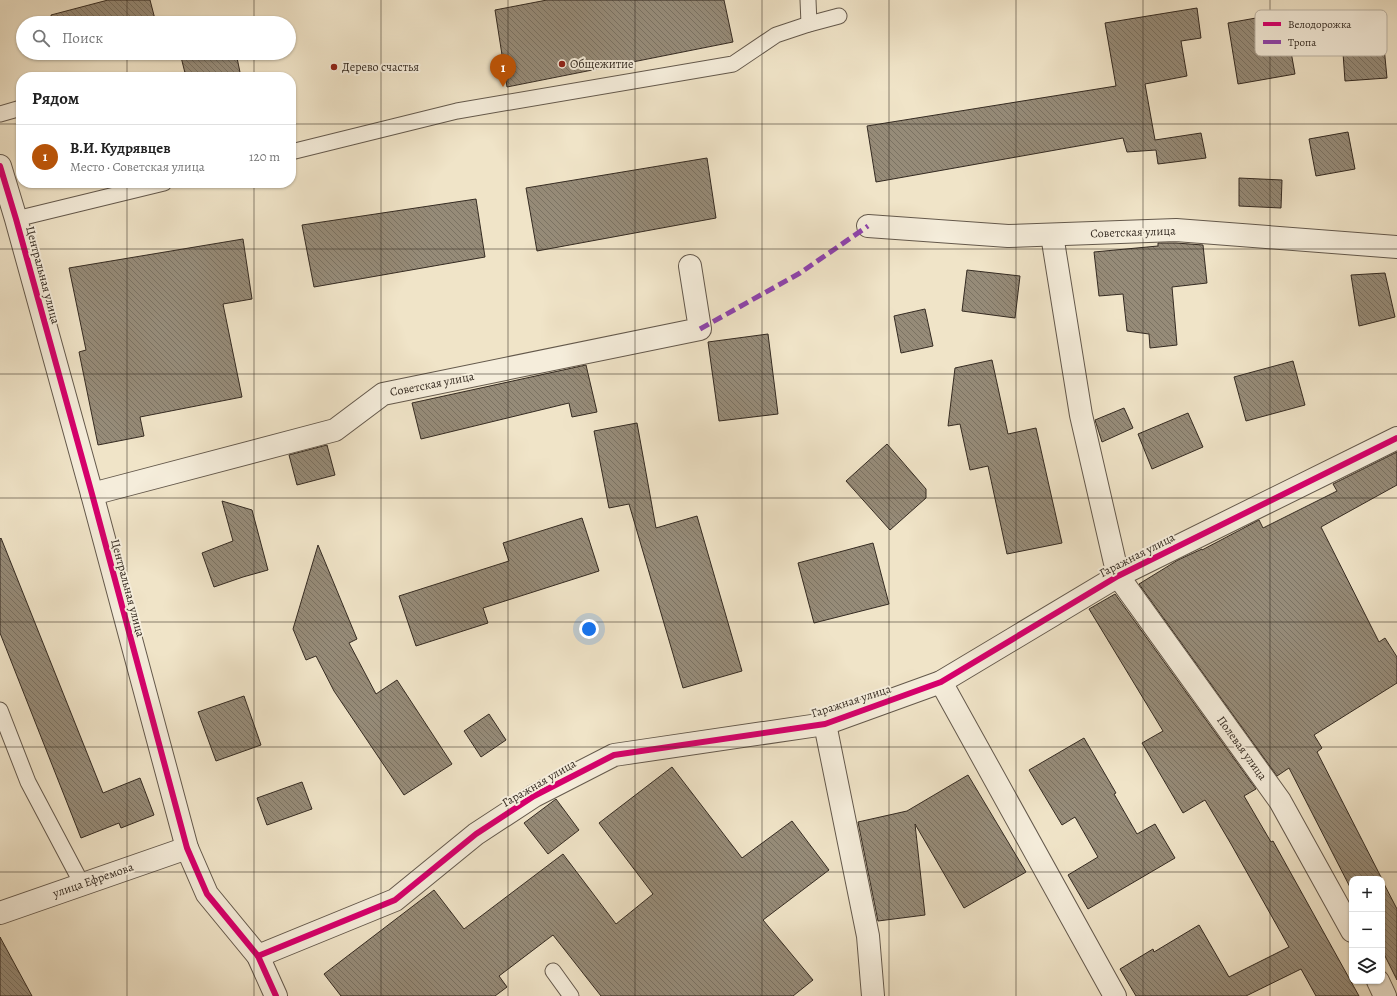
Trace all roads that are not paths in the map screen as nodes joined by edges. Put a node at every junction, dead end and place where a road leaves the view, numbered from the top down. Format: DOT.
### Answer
graph roads {
  1 [pos="808,0"];
  2 [pos="839,16"];
  3 [pos="809,24"];
  4 [pos="16,109"];
  5 [pos="0,114"];
  6 [pos="296,151"];
  7 [pos="0,166"];
  8 [pos="127,188"];
  9 [pos="16,219"];
  10 [pos="868,226"];
  11 [pos="1052,235"];
  12 [pos="1397,247"];
  13 [pos="690,266"];
  14 [pos="1397,438"];
  15 [pos="92,494"];
  16 [pos="1118,576"];
  17 [pos="941,682"];
  18 [pos="0,710"];
  19 [pos="825,724"];
  20 [pos="187,848"];
  21 [pos="82,884"];
  22 [pos="0,912"];
  23 [pos="1349,926"];
  24 [pos="258,956"];
  25 [pos="553,971"];
  26 [pos="1379,984"];
  27 [pos="276,996"];
  28 [pos="571,996"];
  29 [pos="872,996"];
  30 [pos="1115,996"];
  31 [pos="1385,996"];
  1 -- 3 [label="lane"];
  2 -- 3 [label="lane"];
  3 -- 6 [label="lane"];
  4 -- 5 [label="lane"];
  7 -- 9 [label="street, Центральная улица"];
  8 -- 9 [label="lane"];
  9 -- 15 [label="street, Центральная улица"];
  10 -- 11 [label="street, Советская улица"];
  11 -- 12 [label="street, Советская улица"];
  11 -- 16 [label="street"];
  13 -- 15 [label="street, Советская улица"];
  14 -- 16 [label="street, Гаражная улица"];
  15 -- 20 [label="street, Центральная улица"];
  16 -- 17 [label="street, Гаражная улица"];
  16 -- 23 [label="street, Полевая улица"];
  17 -- 19 [label="street, Гаражная улица"];
  17 -- 30 [label="street"];
  18 -- 21 [label="lane"];
  19 -- 24 [label="street, Гаражная улица"];
  19 -- 29 [label="street"];
  20 -- 21 [label="street, улица Ефремова"];
  20 -- 24 [label="street, Центральная улица"];
  21 -- 22 [label="street, улица Ефремова"];
  24 -- 27 [label="street, Центральная улица"];
  25 -- 28 [label="lane"];
  26 -- 31 [label="street"];
}
